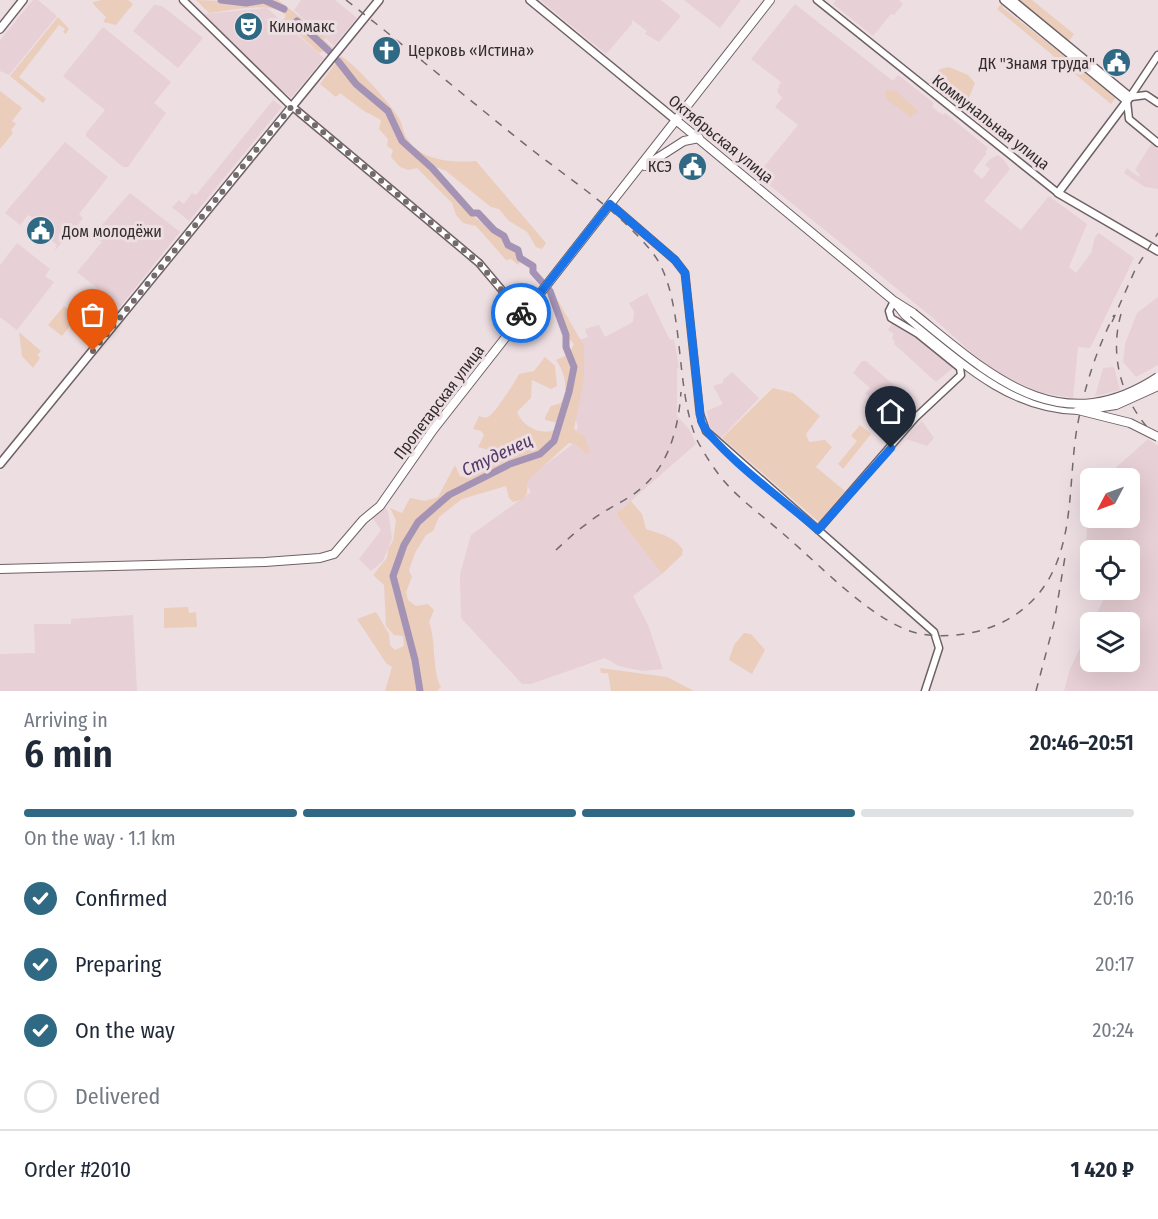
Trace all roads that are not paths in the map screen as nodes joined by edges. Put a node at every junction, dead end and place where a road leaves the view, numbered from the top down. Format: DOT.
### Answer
graph roads {
  1 [pos="23,0"];
  2 [pos="183,0"];
  3 [pos="379,0"];
  4 [pos="530,0"];
  5 [pos="770,0"];
  6 [pos="818,0"];
  7 [pos="1005,0"];
  8 [pos="1012,0"];
  9 [pos="0,29"];
  10 [pos="1158,55"];
  11 [pos="1138,84"];
  12 [pos="1146,95"];
  13 [pos="1128,99"];
  14 [pos="1158,103"];
  15 [pos="292,106"];
  16 [pos="1117,116"];
  17 [pos="1129,119"];
  18 [pos="677,121"];
  19 [pos="699,138"];
  20 [pos="1158,143"];
  21 [pos="638,170"];
  22 [pos="1058,193"];
  23 [pos="610,204"];
  24 [pos="1158,251"];
  25 [pos="894,302"];
  26 [pos="523,315"];
  27 [pos="911,316"];
  28 [pos="1158,377"];
  29 [pos="1158,386"];
  30 [pos="1078,410"];
  31 [pos="1158,437"];
  32 [pos="0,464"];
  33 [pos="818,530"];
  34 [pos="0,569"];
  35 [pos="925,691"];
  1 -- 9 [label="main road"];
  2 -- 15 [label="street"];
  3 -- 15 [label="main road"];
  4 -- 18 [label="main road, Октябрьская улица"];
  5 -- 18 [label="main road, Пролетарская улица"];
  6 -- 22 [label="street, Коммунальная улица"];
  7 -- 13 [label="main road"];
  8 -- 13 [label="main road"];
  10 -- 11 [label="street"];
  11 -- 12 [label="street"];
  11 -- 13 [label="street"];
  12 -- 13 [label="street"];
  12 -- 14 [label="street"];
  13 -- 16 [label="main road"];
  13 -- 17 [label="street"];
  15 -- 26 [label="street"];
  15 -- 32 [label="main road"];
  16 -- 17 [label="street"];
  16 -- 22 [label="main road"];
  17 -- 20 [label="street"];
  18 -- 19 [label="main road, Октябрьская улица"];
  18 -- 21 [label="main road, Пролетарская улица"];
  19 -- 21 [label="main road"];
  19 -- 25 [label="main road, Октябрьская улица"];
  21 -- 23 [label="main road, Пролетарская улица"];
  22 -- 24 [label="main road, Коммунальная улица"];
  23 -- 26 [label="main road, Пролетарская улица"];
  23 -- 33 [label="street"];
  25 -- 27 [label="main road, Октябрьская улица"];
  25 -- 33 [label="street"];
  26 -- 34 [label="main road, Пролетарская улица"];
  27 -- 28 [label="main road, bridge"];
  27 -- 30 [label="main road"];
  29 -- 30 [label="main road, bridge"];
  30 -- 31 [label="main road, bridge"];
  33 -- 35 [label="street"];
}
